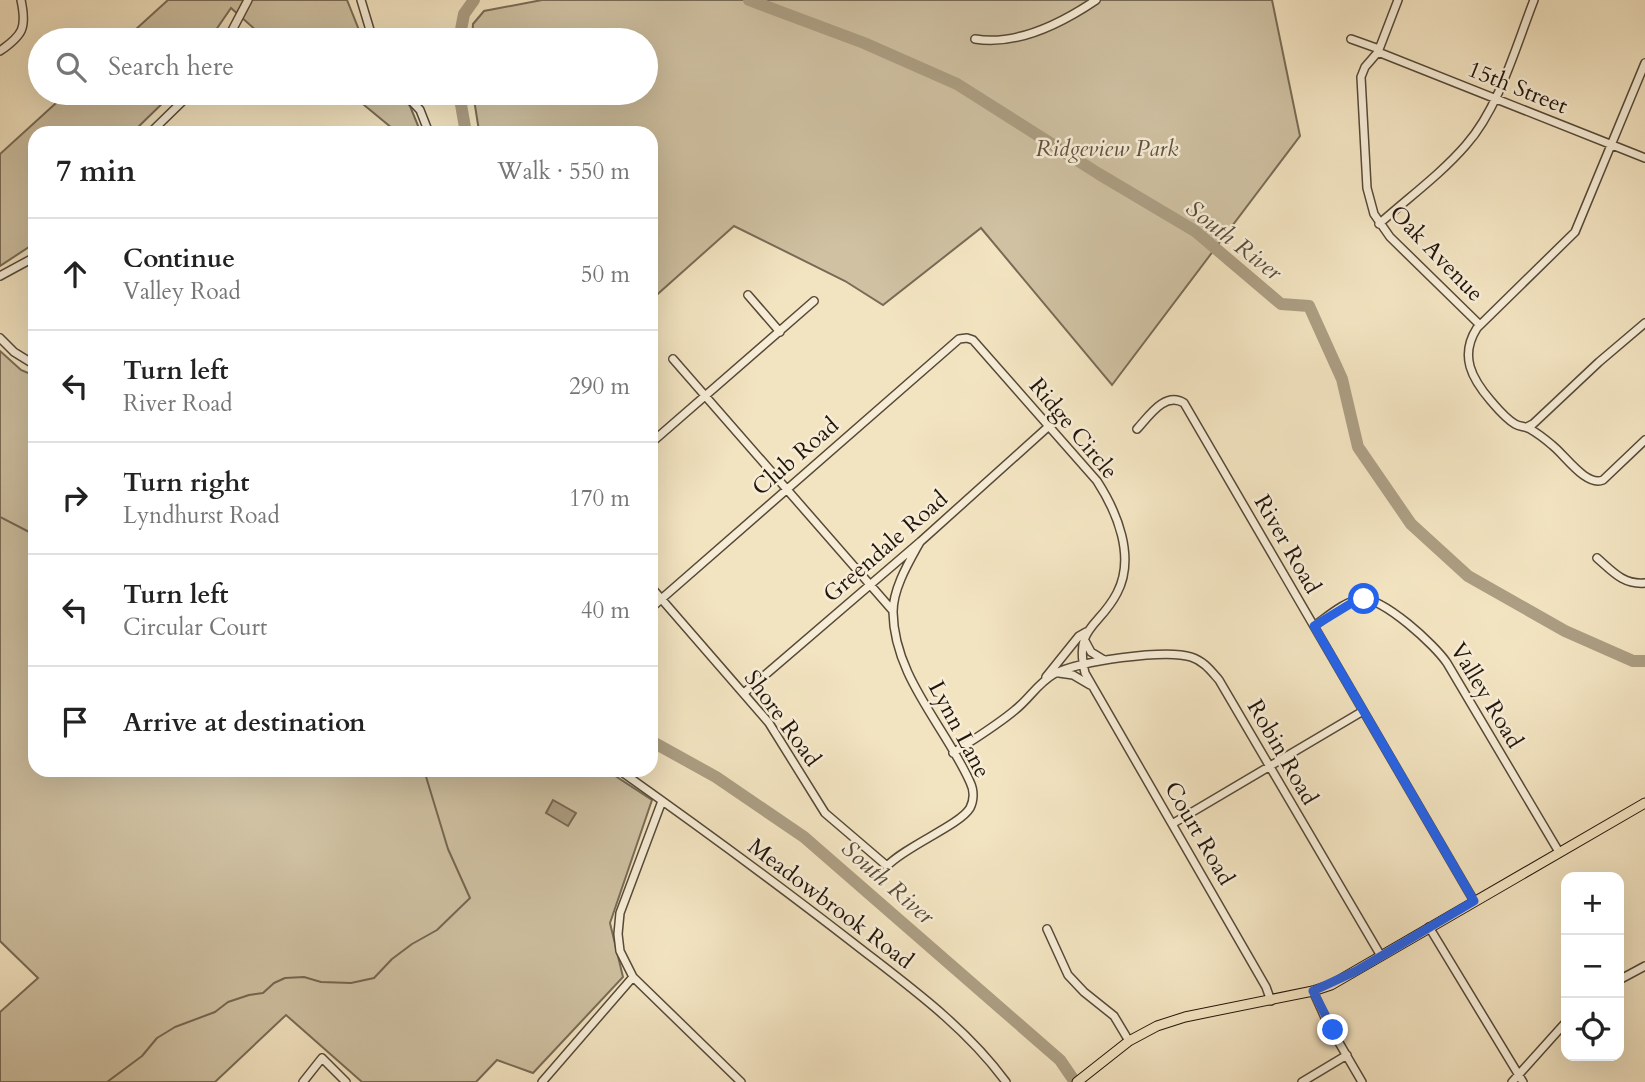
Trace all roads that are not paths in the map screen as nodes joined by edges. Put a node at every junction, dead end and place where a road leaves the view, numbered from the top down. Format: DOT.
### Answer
graph roads {
  1 [pos="248,0"];
  2 [pos="361,0"];
  3 [pos="1096,0"];
  4 [pos="1398,0"];
  5 [pos="1534,0"];
  6 [pos="22,2"];
  7 [pos="233,28"];
  8 [pos="369,28"];
  9 [pos="1350,38"];
  10 [pos="975,39"];
  11 [pos="0,51"];
  12 [pos="1378,51"];
  13 [pos="1645,63"];
  14 [pos="1495,98"];
  15 [pos="179,105"];
  16 [pos="415,105"];
  17 [pos="157,126"];
  18 [pos="426,126"];
  19 [pos="1612,145"];
  20 [pos="1645,158"];
  21 [pos="1379,224"];
  22 [pos="28,261"];
  23 [pos="0,276"];
  24 [pos="748,295"];
  25 [pos="814,302"];
  26 [pos="1645,323"];
  27 [pos="1480,325"];
  28 [pos="780,332"];
  29 [pos="0,338"];
  30 [pos="967,338"];
  31 [pos="673,359"];
  32 [pos="28,361"];
  33 [pos="705,396"];
  34 [pos="1049,426"];
  35 [pos="1527,427"];
  36 [pos="1138,429"];
  37 [pos="658,437"];
  38 [pos="1645,440"];
  39 [pos="787,489"];
  40 [pos="919,542"];
  41 [pos="1597,558"];
  42 [pos="1645,583"];
  43 [pos="870,585"];
  44 [pos="658,595"];
  45 [pos="662,599"];
  46 [pos="658,602"];
  47 [pos="893,611"];
  48 [pos="1314,626"];
  49 [pos="1085,635"];
  50 [pos="1108,660"];
  51 [pos="1097,662"];
  52 [pos="1083,664"];
  53 [pos="1055,673"];
  54 [pos="1043,682"];
  55 [pos="1091,685"];
  56 [pos="744,693"];
  57 [pos="1363,711"];
  58 [pos="953,753"];
  59 [pos="1269,767"];
  60 [pos="630,777"];
  61 [pos="663,801"];
  62 [pos="1645,803"];
  63 [pos="1172,824"];
  64 [pos="1559,852"];
  65 [pos="887,866"];
  66 [pos="1474,901"];
  67 [pos="1429,927"];
  68 [pos="1047,929"];
  69 [pos="1381,956"];
  70 [pos="1645,966"];
  71 [pos="634,977"];
  72 [pos="1624,977"];
  73 [pos="1313,991"];
  74 [pos="1271,1001"];
  75 [pos="1561,1028"];
  76 [pos="1129,1041"];
  77 [pos="1347,1055"];
  78 [pos="1521,1079"];
  79 [pos="303,1082"];
  80 [pos="346,1082"];
  81 [pos="542,1082"];
  82 [pos="741,1082"];
  83 [pos="1006,1082"];
  84 [pos="1077,1082"];
  85 [pos="1302,1082"];
  86 [pos="1362,1082"];
  87 [pos="1512,1082"];
  1 -- 7 [label="street"];
  2 -- 8 [label="street"];
  3 -- 10 [label="street"];
  4 -- 12 [label="street, Oak Avenue"];
  5 -- 14 [label="street"];
  6 -- 11 [label="street"];
  9 -- 12 [label="street, 15th Street"];
  12 -- 14 [label="street, 15th Street"];
  12 -- 21 [label="street, Oak Avenue"];
  13 -- 19 [label="street"];
  14 -- 19 [label="street, 15th Street"];
  14 -- 21 [label="street"];
  15 -- 17 [label="street"];
  16 -- 18 [label="street"];
  19 -- 20 [label="street, 15th Street"];
  19 -- 27 [label="street"];
  21 -- 27 [label="street, Oak Avenue"];
  22 -- 23 [label="street"];
  24 -- 28 [label="street"];
  25 -- 28 [label="street"];
  26 -- 35 [label="street"];
  27 -- 35 [label="street, Oak Avenue"];
  28 -- 33 [label="street"];
  29 -- 32 [label="street"];
  30 -- 34 [label="street, Ridge Circle"];
  30 -- 39 [label="street, Club Road"];
  31 -- 33 [label="street"];
  33 -- 37 [label="street"];
  33 -- 39 [label="street"];
  34 -- 40 [label="street, Greendale Road"];
  34 -- 49 [label="street, Ridge Circle"];
  35 -- 38 [label="street, Oak Avenue"];
  36 -- 48 [label="street, River Road"];
  39 -- 43 [label="street"];
  39 -- 45 [label="street, Club Road"];
  40 -- 43 [label="street, Greendale Road"];
  40 -- 47 [label="street, Lynn Lane"];
  41 -- 42 [label="street"];
  43 -- 47 [label="street"];
  43 -- 56 [label="street, Greendale Road"];
  44 -- 45 [label="street, Shore Road"];
  45 -- 46 [label="street, Club Road"];
  45 -- 56 [label="street, Shore Road"];
  47 -- 58 [label="street, Lynn Lane"];
  48 -- 57 [label="street, River Road"];
  48 -- 64 [label="street, Valley Road"];
  49 -- 50 [label="street"];
  49 -- 52 [label="street"];
  49 -- 54 [label="street, Ridge Circle"];
  50 -- 51 [label="street, Robin Road"];
  50 -- 59 [label="street, Robin Road"];
  51 -- 52 [label="street, Robin Road"];
  51 -- 55 [label="street"];
  52 -- 53 [label="street, Ridge Circle"];
  52 -- 55 [label="street, Court Road"];
  53 -- 54 [label="street, Ridge Circle"];
  53 -- 55 [label="street"];
  54 -- 58 [label="street, Ridge Circle"];
  55 -- 63 [label="street, Court Road"];
  56 -- 65 [label="street, Shore Road"];
  57 -- 59 [label="street"];
  57 -- 66 [label="street, River Road"];
  58 -- 65 [label="street, Lynn Lane"];
  59 -- 63 [label="street"];
  59 -- 69 [label="street, Robin Road"];
  60 -- 61 [label="street, Meadowbrook Road"];
  61 -- 71 [label="street"];
  61 -- 83 [label="street, Meadowbrook Road"];
  62 -- 64 [label="main road"];
  63 -- 74 [label="street, Court Road"];
  64 -- 66 [label="main road"];
  66 -- 67 [label="main road"];
  67 -- 69 [label="main road"];
  67 -- 78 [label="street"];
  68 -- 76 [label="street"];
  69 -- 73 [label="main road"];
  70 -- 72 [label="street"];
  71 -- 81 [label="street"];
  71 -- 82 [label="street"];
  73 -- 74 [label="main road"];
  73 -- 77 [label="street"];
  74 -- 76 [label="main road"];
  75 -- 78 [label="street"];
  76 -- 84 [label="main road"];
  77 -- 85 [label="street"];
  77 -- 86 [label="street"];
  78 -- 87 [label="street"];
  79 -- 80 [label="street"];
}
